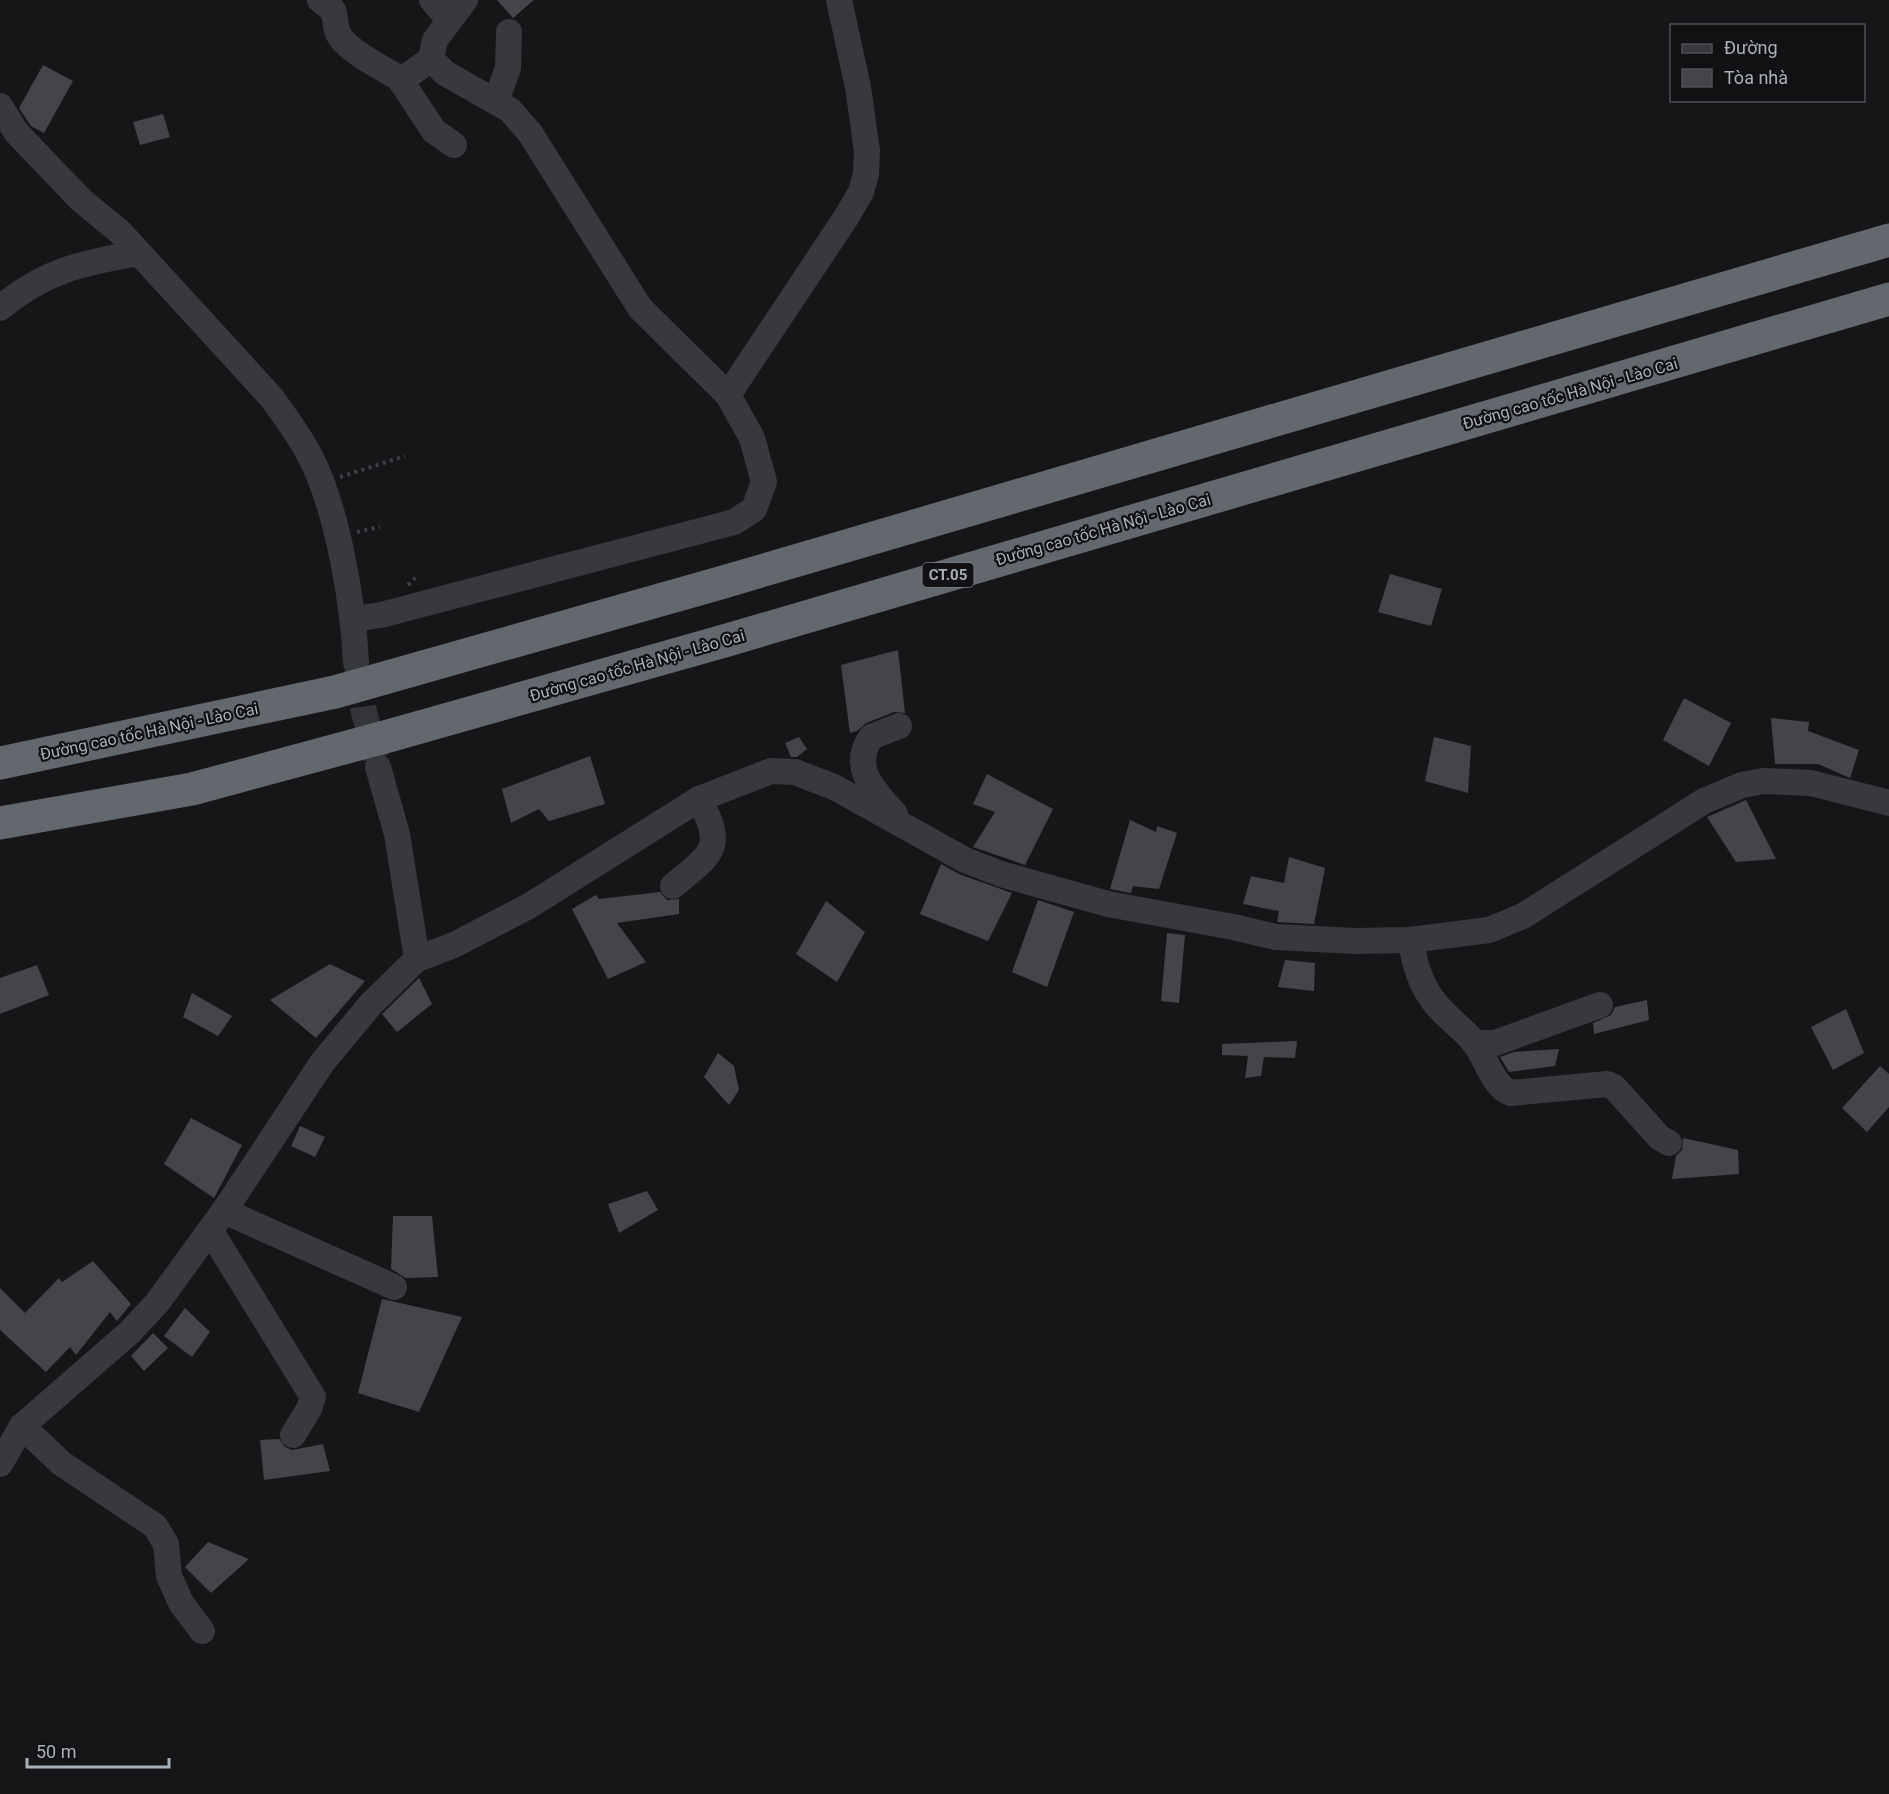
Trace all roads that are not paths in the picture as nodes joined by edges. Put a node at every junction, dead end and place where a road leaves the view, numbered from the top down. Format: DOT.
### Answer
graph roads {
  1 [pos="320,0"];
  2 [pos="432,0"];
  3 [pos="465,0"];
  4 [pos="839,0"];
  5 [pos="448,19"];
  6 [pos="509,32"];
  7 [pos="431,59"];
  8 [pos="399,78"];
  9 [pos="496,101"];
  10 [pos="0,106"];
  11 [pos="454,145"];
  12 [pos="1889,240"];
  13 [pos="139,253"];
  14 [pos="1889,299"];
  15 [pos="0,308"];
  16 [pos="728,395"];
  17 [pos="354,620"];
  18 [pos="356,662"];
  19 [pos="899,726"];
  20 [pos="0,763"];
  21 [pos="378,767"];
  22 [pos="699,799"];
  23 [pos="1889,803"];
  24 [pos="0,823"];
  25 [pos="905,826"];
  26 [pos="673,886"];
  27 [pos="1410,940"];
  28 [pos="417,959"];
  29 [pos="1600,1005"];
  30 [pos="1475,1043"];
  31 [pos="1669,1143"];
  32 [pos="217,1221"];
  33 [pos="394,1287"];
  34 [pos="22,1426"];
  35 [pos="293,1435"];
  36 [pos="0,1464"];
  37 [pos="167,1557"];
  38 [pos="192,1578"];
  39 [pos="202,1631"];
  1 -- 8 [label="street"];
  2 -- 5 [label="street"];
  3 -- 5 [label="street"];
  4 -- 16 [label="street"];
  5 -- 7 [label="street"];
  6 -- 9 [label="street"];
  7 -- 8 [label="street"];
  7 -- 9 [label="street"];
  8 -- 11 [label="street"];
  9 -- 16 [label="street"];
  10 -- 13 [label="street"];
  12 -- 20 [label="highway, Đường cao tốc Hà Nội - Lào Cai"];
  13 -- 15 [label="street"];
  13 -- 17 [label="street"];
  14 -- 24 [label="highway, Đường cao tốc Hà Nội - Lào Cai / CT.05"];
  16 -- 17 [label="street"];
  17 -- 18 [label="street"];
  19 -- 25 [label="street"];
  21 -- 28 [label="street"];
  22 -- 25 [label="street"];
  22 -- 26 [label="street"];
  22 -- 28 [label="street"];
  23 -- 27 [label="street"];
  25 -- 27 [label="street"];
  27 -- 30 [label="street"];
  28 -- 32 [label="street"];
  29 -- 30 [label="street"];
  30 -- 31 [label="street"];
  32 -- 33 [label="street"];
  32 -- 34 [label="street"];
  32 -- 35 [label="street"];
  34 -- 36 [label="street"];
  34 -- 37 [label="street"];
  37 -- 38 [label="street"];
  37 -- 39 [label="street"];
}
